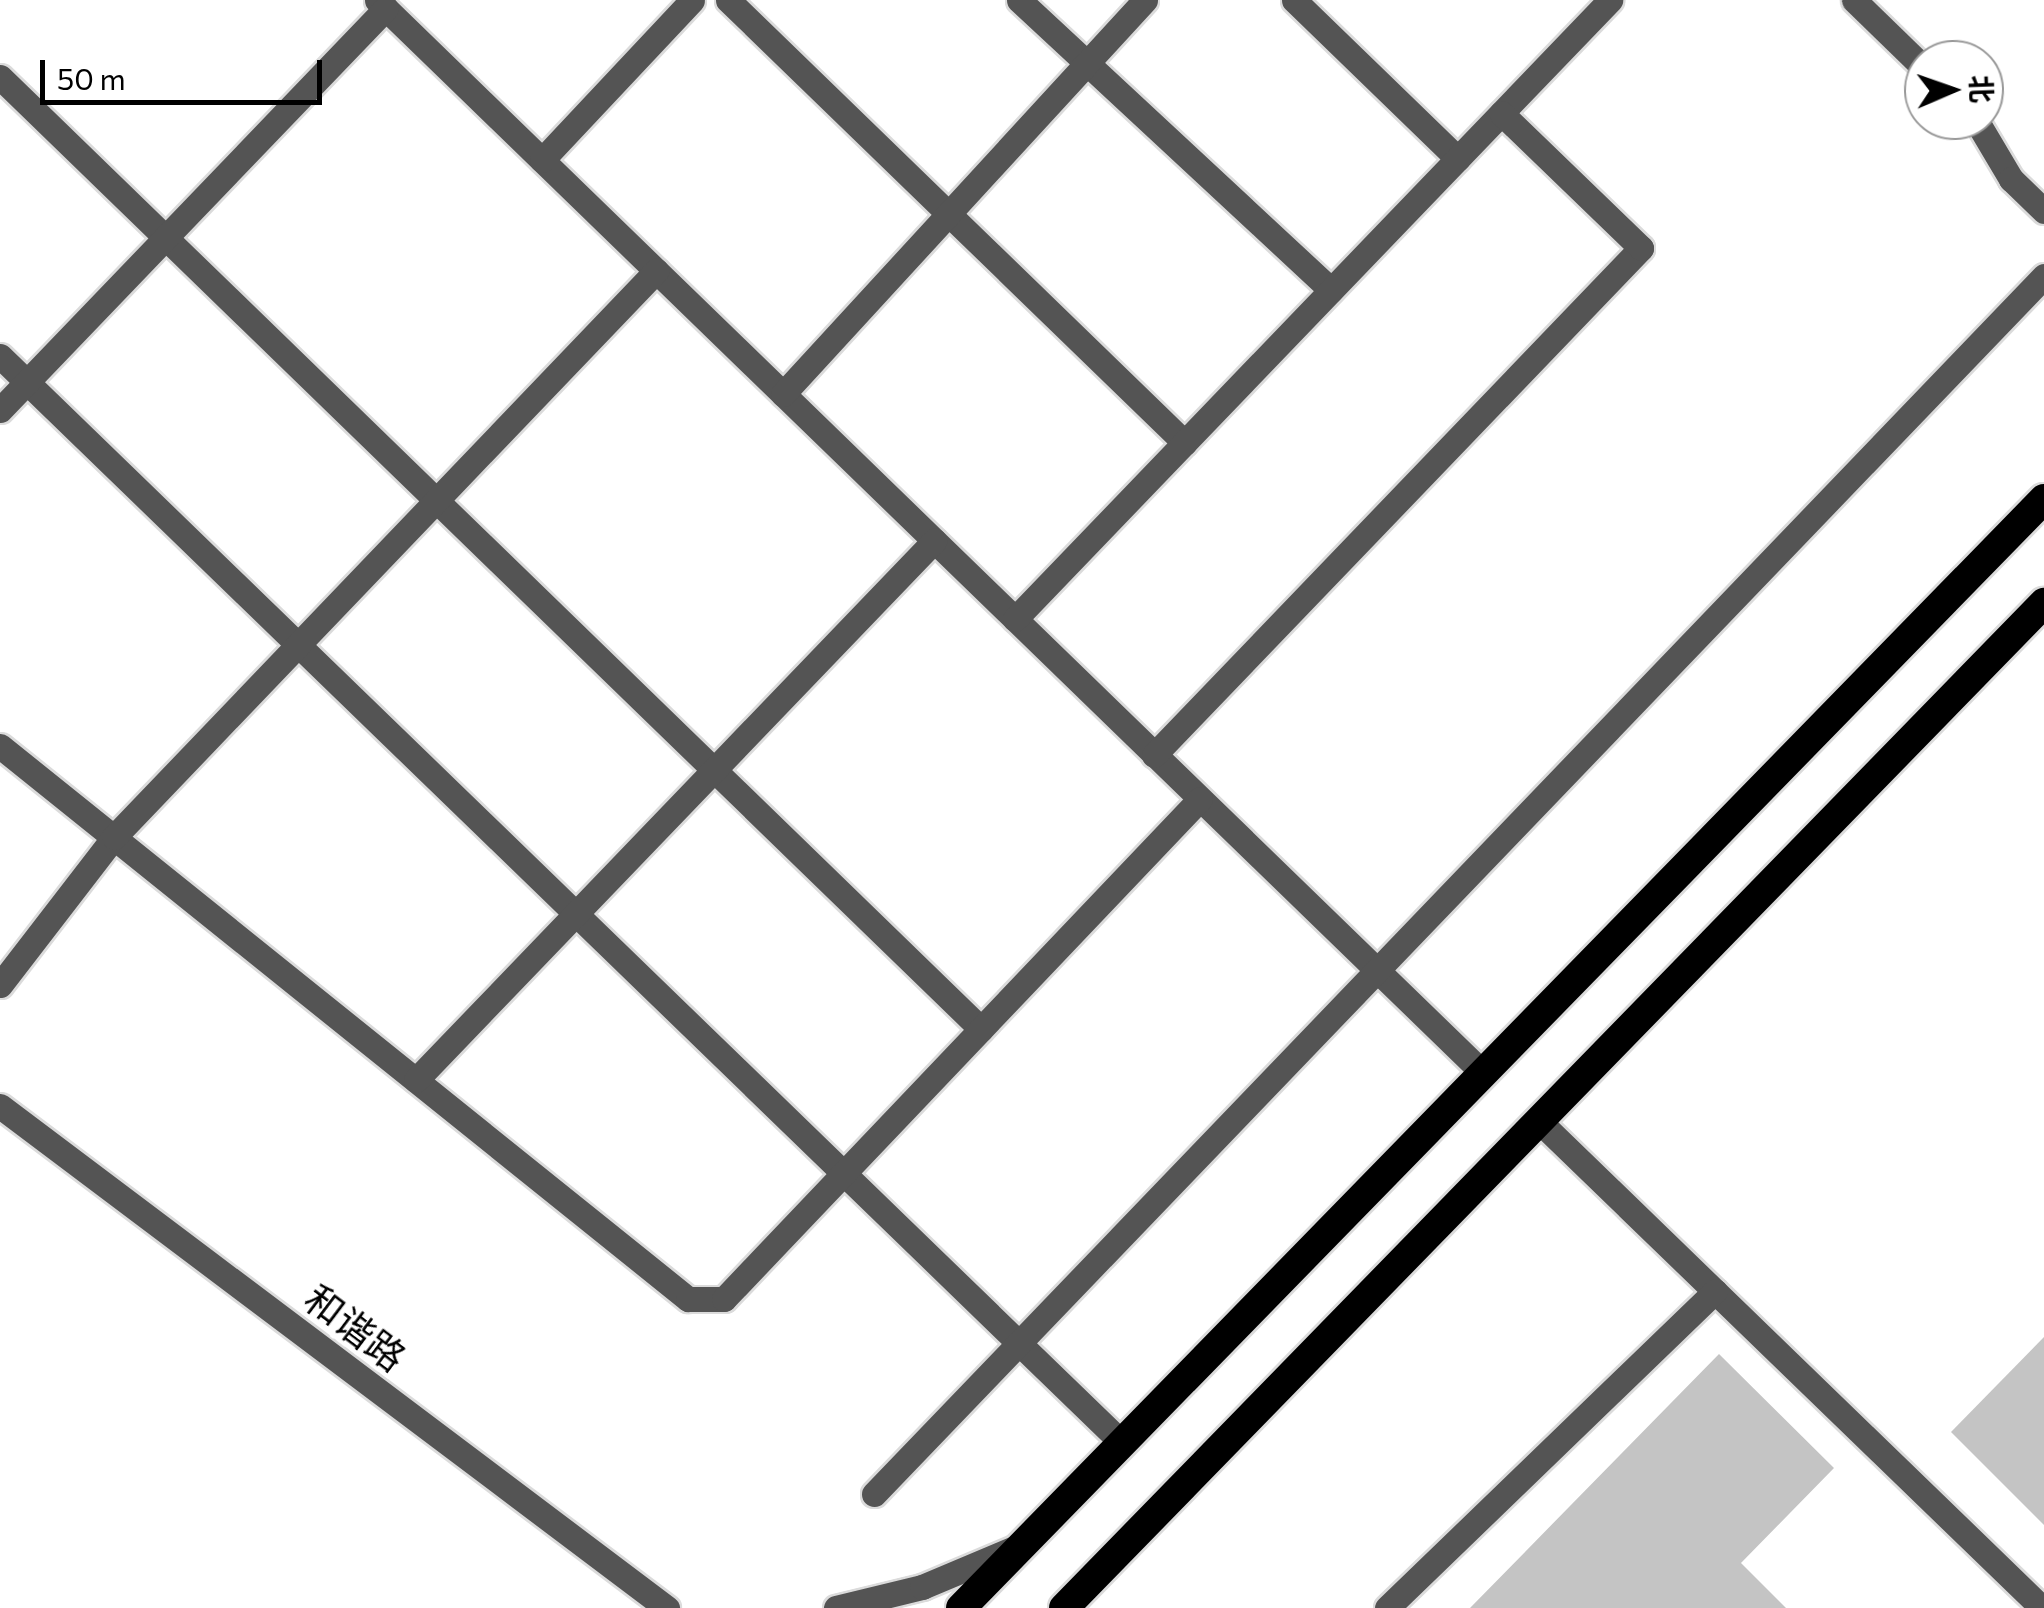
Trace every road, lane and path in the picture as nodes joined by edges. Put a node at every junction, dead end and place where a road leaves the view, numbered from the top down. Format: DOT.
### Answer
graph roads {
  1 [pos="692,0"];
  2 [pos="728,0"];
  3 [pos="1019,0"];
  4 [pos="1145,0"];
  5 [pos="1294,0"];
  6 [pos="1854,0"];
  7 [pos="1606,1"];
  8 [pos="381,4"];
  9 [pos="1904,49"];
  10 [pos="1087,63"];
  11 [pos="0,77"];
  12 [pos="1501,113"];
  13 [pos="1988,140"];
  14 [pos="1458,159"];
  15 [pos="542,160"];
  16 [pos="2044,212"];
  17 [pos="948,214"];
  18 [pos="165,238"];
  19 [pos="656,271"];
  20 [pos="2044,276"];
  21 [pos="1332,290"];
  22 [pos="0,356"];
  23 [pos="27,382"];
  24 [pos="782,394"];
  25 [pos="0,410"];
  26 [pos="1185,442"];
  27 [pos="2044,498"];
  28 [pos="436,500"];
  29 [pos="934,540"];
  30 [pos="2044,604"];
  31 [pos="1015,620"];
  32 [pos="298,644"];
  33 [pos="0,746"];
  34 [pos="1154,755"];
  35 [pos="714,770"];
  36 [pos="1200,798"];
  37 [pos="114,837"];
  38 [pos="576,914"];
  39 [pos="1377,970"];
  40 [pos="0,984"];
  41 [pos="981,1028"];
  42 [pos="1483,1073"];
  43 [pos="416,1080"];
  44 [pos="0,1106"];
  45 [pos="1539,1121"];
  46 [pos="844,1174"];
  47 [pos="1715,1291"];
  48 [pos="1018,1343"];
  49 [pos="1122,1443"];
  50 [pos="874,1494"];
  51 [pos="1024,1544"];
  52 [pos="666,1608"];
  53 [pos="836,1608"];
  54 [pos="962,1608"];
  55 [pos="1064,1608"];
  56 [pos="1387,1608"];
  57 [pos="2042,1608"];
  1 -- 15 [label="street"];
  2 -- 17 [label="street"];
  3 -- 10 [label="street"];
  4 -- 10 [label="street"];
  5 -- 14 [label="street"];
  6 -- 9 [label="street"];
  7 -- 12 [label="street"];
  8 -- 15 [label="street"];
  8 -- 18 [label="street"];
  10 -- 17 [label="street"];
  10 -- 21 [label="street"];
  11 -- 18 [label="street"];
  12 -- 14 [label="street"];
  12 -- 34 [label="street"];
  13 -- 16 [label="street"];
  14 -- 21 [label="street"];
  15 -- 19 [label="street"];
  17 -- 24 [label="street"];
  17 -- 26 [label="street"];
  18 -- 23 [label="street"];
  18 -- 28 [label="street"];
  19 -- 24 [label="street"];
  19 -- 28 [label="street"];
  20 -- 39 [label="street"];
  21 -- 26 [label="street"];
  22 -- 23 [label="street"];
  23 -- 25 [label="street"];
  23 -- 32 [label="street"];
  24 -- 29 [label="street"];
  26 -- 31 [label="street"];
  27 -- 42 [label="highway"];
  28 -- 32 [label="street"];
  28 -- 35 [label="street"];
  29 -- 31 [label="street"];
  29 -- 35 [label="street"];
  30 -- 45 [label="highway"];
  31 -- 34 [label="street"];
  32 -- 37 [label="street"];
  32 -- 38 [label="street"];
  33 -- 37 [label="street"];
  34 -- 36 [label="street"];
  35 -- 38 [label="street"];
  35 -- 41 [label="street"];
  36 -- 39 [label="street"];
  36 -- 41 [label="street"];
  37 -- 40 [label="street"];
  37 -- 43 [label="street"];
  38 -- 43 [label="street"];
  38 -- 46 [label="street"];
  39 -- 42 [label="street"];
  39 -- 48 [label="street"];
  41 -- 46 [label="street"];
  42 -- 49 [label="highway"];
  43 -- 46 [label="street"];
  44 -- 52 [label="street, 和谐路"];
  45 -- 47 [label="street"];
  45 -- 55 [label="highway"];
  46 -- 48 [label="street"];
  47 -- 56 [label="street"];
  47 -- 57 [label="street"];
  48 -- 49 [label="street"];
  48 -- 50 [label="street"];
  49 -- 51 [label="highway"];
  51 -- 53 [label="street"];
  51 -- 54 [label="highway"];
}
